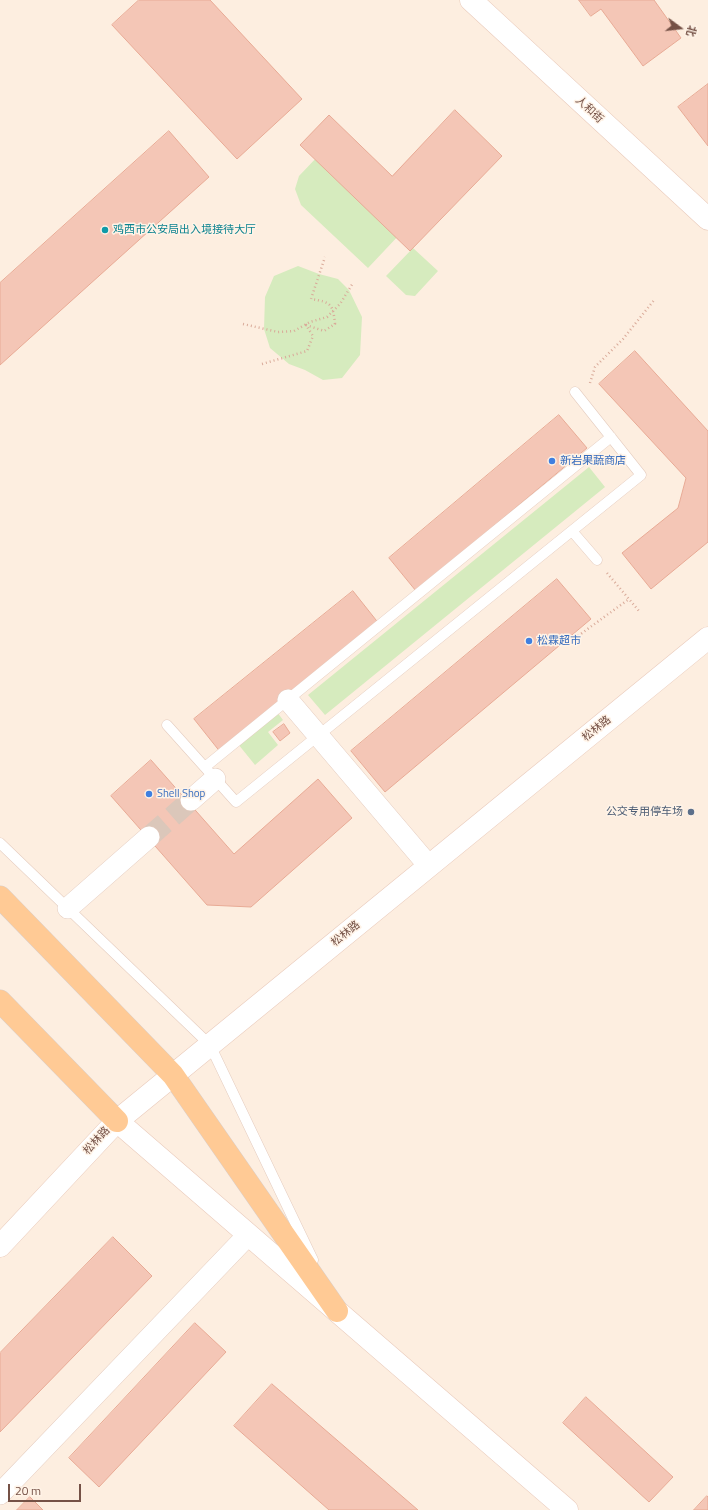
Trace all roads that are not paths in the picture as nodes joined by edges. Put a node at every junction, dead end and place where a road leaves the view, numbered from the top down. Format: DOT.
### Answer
graph roads {
  1 [pos="471,0"];
  2 [pos="708,219"];
  3 [pos="575,392"];
  4 [pos="611,437"];
  5 [pos="572,531"];
  6 [pos="597,560"];
  7 [pos="708,638"];
  8 [pos="288,700"];
  9 [pos="167,725"];
  10 [pos="318,736"];
  11 [pos="210,773"];
  12 [pos="191,800"];
  13 [pos="149,837"];
  14 [pos="0,843"];
  15 [pos="429,866"];
  16 [pos="0,897"];
  17 [pos="68,908"];
  18 [pos="0,1001"];
  19 [pos="210,1045"];
  20 [pos="173,1075"];
  21 [pos="117,1121"];
  22 [pos="248,1235"];
  23 [pos="0,1246"];
  24 [pos="337,1311"];
  25 [pos="0,1494"];
  26 [pos="566,1510"];
  1 -- 2 [label="street, 人和街"];
  3 -- 4 [label="lane"];
  4 -- 5 [label="lane"];
  4 -- 8 [label="lane"];
  5 -- 6 [label="lane"];
  5 -- 10 [label="lane"];
  7 -- 15 [label="street, 松林路"];
  8 -- 10 [label="street"];
  8 -- 11 [label="lane"];
  9 -- 11 [label="lane"];
  10 -- 11 [label="lane"];
  10 -- 15 [label="street"];
  11 -- 12 [label="street"];
  13 -- 17 [label="street"];
  14 -- 17 [label="lane"];
  15 -- 19 [label="street, 松林路"];
  16 -- 20 [label="main road"];
  17 -- 19 [label="lane"];
  18 -- 21 [label="main road"];
  19 -- 20 [label="street, 松林路"];
  19 -- 24 [label="lane"];
  20 -- 21 [label="street, 松林路"];
  20 -- 24 [label="main road"];
  21 -- 22 [label="street"];
  21 -- 23 [label="street, 松林路"];
  22 -- 24 [label="street"];
  22 -- 25 [label="street"];
  24 -- 26 [label="street"];
}
